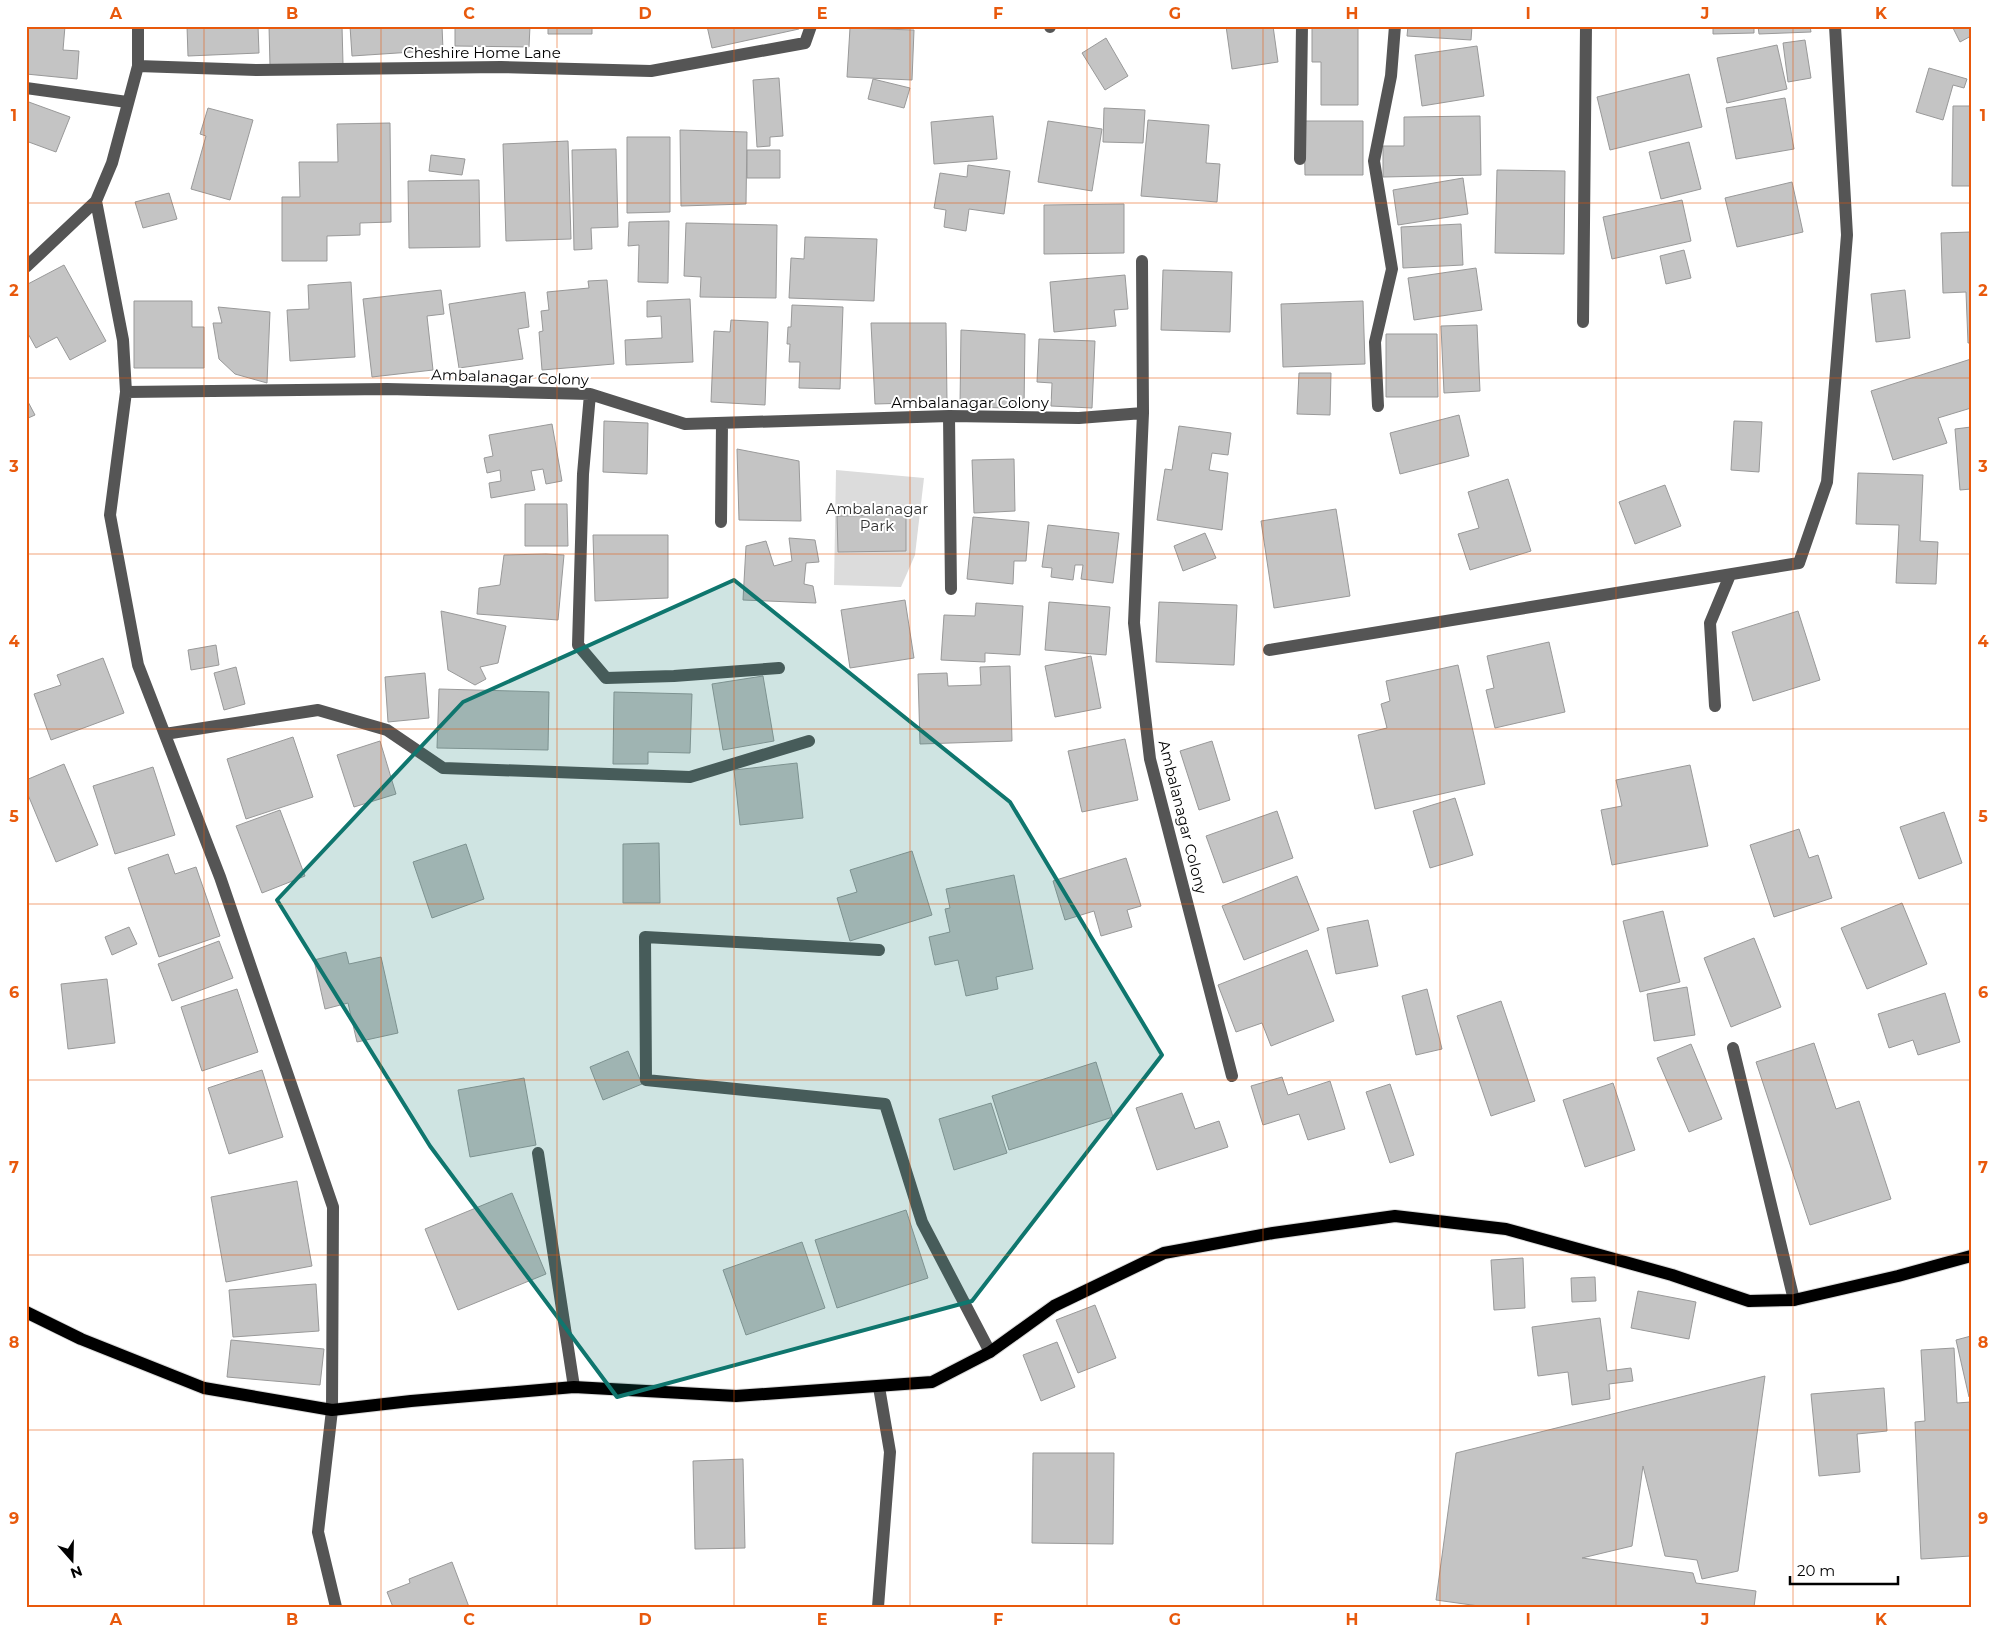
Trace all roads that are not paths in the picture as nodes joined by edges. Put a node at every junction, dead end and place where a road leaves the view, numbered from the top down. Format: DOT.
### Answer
graph roads {
  1 [pos="138,26"];
  2 [pos="811,26"];
  3 [pos="1302,26"];
  4 [pos="1395,26"];
  5 [pos="1586,26"];
  6 [pos="1834,26"];
  7 [pos="138,66"];
  8 [pos="26,88"];
  9 [pos="127,102"];
  10 [pos="1300,159"];
  11 [pos="96,201"];
  12 [pos="1142,261"];
  13 [pos="26,267"];
  14 [pos="1583,322"];
  15 [pos="126,392"];
  16 [pos="590,394"];
  17 [pos="1378,406"];
  18 [pos="1143,413"];
  19 [pos="949,416"];
  20 [pos="722,423"];
  21 [pos="720,522"];
  22 [pos="1730,575"];
  23 [pos="951,589"];
  24 [pos="1270,650"];
  25 [pos="779,668"];
  26 [pos="1715,706"];
  27 [pos="165,734"];
  28 [pos="809,741"];
  29 [pos="879,950"];
  30 [pos="1733,1048"];
  31 [pos="1232,1076"];
  32 [pos="538,1153"];
  33 [pos="1971,1256"];
  34 [pos="1794,1300"];
  35 [pos="26,1312"];
  36 [pos="990,1352"];
  37 [pos="574,1387"];
  38 [pos="879,1387"];
  39 [pos="332,1410"];
  40 [pos="336,1607"];
  41 [pos="878,1607"];
  1 -- 7 [label="street"];
  2 -- 7 [label="street, Cheshire Home Lane"];
  3 -- 10 [label="street"];
  4 -- 17 [label="street"];
  5 -- 14 [label="street"];
  6 -- 22 [label="street"];
  7 -- 9 [label="street"];
  8 -- 9 [label="street"];
  9 -- 11 [label="street"];
  11 -- 13 [label="street"];
  11 -- 15 [label="street"];
  12 -- 18 [label="street"];
  15 -- 16 [label="street, Ambalanagar Colony"];
  15 -- 27 [label="street"];
  16 -- 20 [label="street, Ambalanagar Colony"];
  16 -- 25 [label="street"];
  18 -- 19 [label="street, Ambalanagar Colony"];
  18 -- 31 [label="street, Ambalanagar Colony"];
  19 -- 20 [label="street, Ambalanagar Colony"];
  19 -- 23 [label="street"];
  20 -- 21 [label="street"];
  22 -- 24 [label="street"];
  22 -- 26 [label="street"];
  27 -- 28 [label="street"];
  27 -- 39 [label="street"];
  29 -- 36 [label="street"];
  30 -- 34 [label="street"];
  32 -- 37 [label="street"];
  33 -- 34 [label="main road"];
  34 -- 36 [label="main road"];
  35 -- 39 [label="main road"];
  36 -- 38 [label="main road"];
  37 -- 38 [label="main road"];
  37 -- 39 [label="main road"];
  38 -- 41 [label="street"];
  39 -- 40 [label="street"];
}
